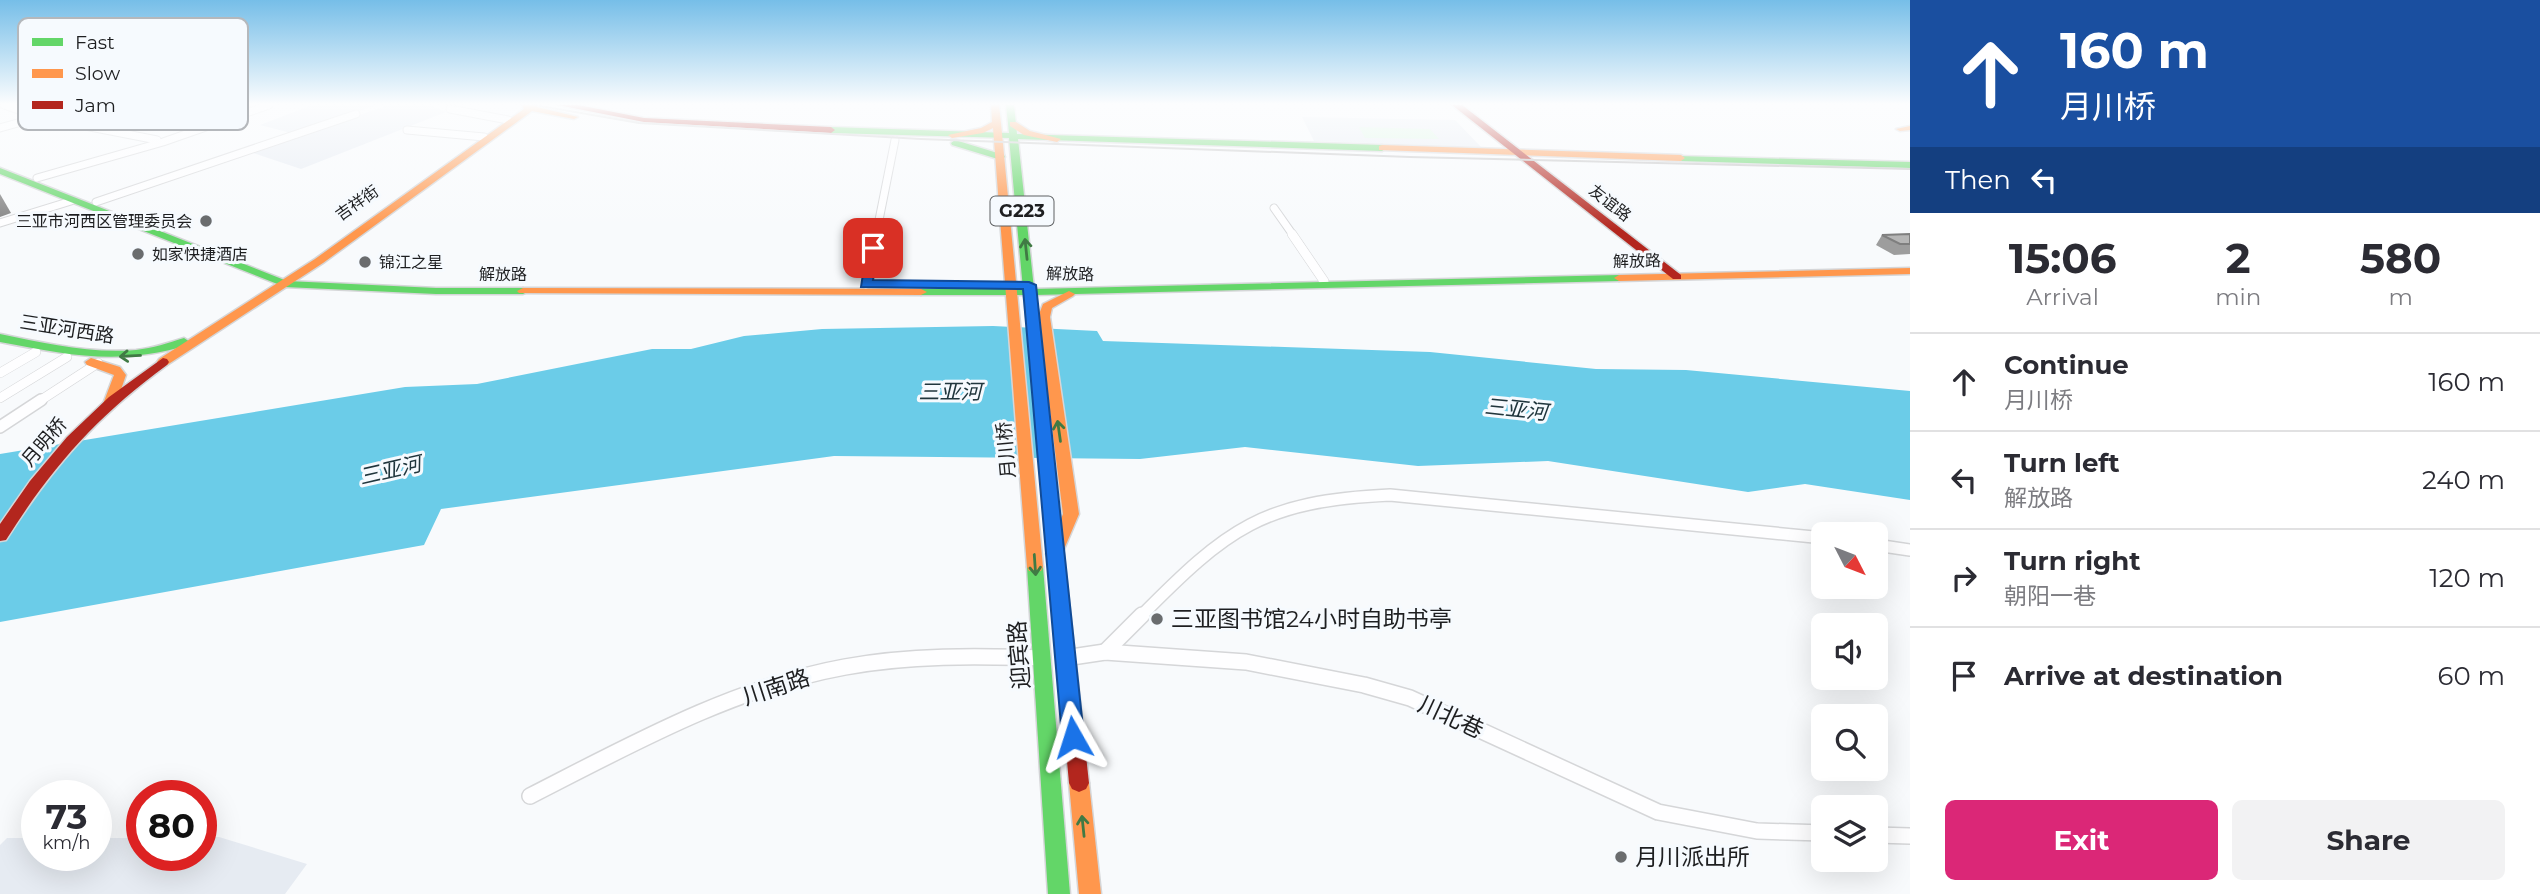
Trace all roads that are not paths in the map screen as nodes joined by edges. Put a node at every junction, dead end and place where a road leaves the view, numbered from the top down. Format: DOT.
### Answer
graph roads {
  1 [pos="146,147"];
  2 [pos="259,147"];
  3 [pos="469,147"];
  4 [pos="471,147"];
  5 [pos="894,147"];
  6 [pos="1000,147"];
  7 [pos="1015,147"];
  8 [pos="1308,147"];
  9 [pos="1503,147"];
  10 [pos="1505,147"];
  11 [pos="1512,153"];
  12 [pos="1910,165"];
  13 [pos="2,172"];
  14 [pos="37,178"];
  15 [pos="71,201"];
  16 [pos="96,202"];
  17 [pos="1274,208"];
  18 [pos="0,223"];
  19 [pos="1910,264"];
  20 [pos="1910,271"];
  21 [pos="1667,274"];
  22 [pos="286,278"];
  23 [pos="1324,281"];
  24 [pos="866,284"];
  25 [pos="1011,288"];
  26 [pos="1030,288"];
  27 [pos="1078,292"];
  28 [pos="1038,317"];
  29 [pos="0,344"];
  30 [pos="36,352"];
  31 [pos="67,357"];
  32 [pos="98,363"];
  33 [pos="0,373"];
  34 [pos="0,398"];
  35 [pos="105,408"];
  36 [pos="0,427"];
  37 [pos="1030,496"];
  38 [pos="0,536"];
  39 [pos="1811,537"];
  40 [pos="1888,547"];
  41 [pos="1910,550"];
  42 [pos="1054,554"];
  43 [pos="1105,652"];
  44 [pos="1042,658"];
  45 [pos="1065,658"];
  46 [pos="530,796"];
  47 [pos="1811,833"];
  48 [pos="1888,835"];
  49 [pos="1909,836"];
  50 [pos="1059,894"];
  51 [pos="1090,894"];
  1 -- 14 [label="street"];
  2 -- 16 [label="street"];
  3 -- 22 [label="main road, 吉祥街"];
  4 -- 22 [label="main road, 吉祥街"];
  5 -- 24 [label="street"];
  6 -- 25 [label="main road, G223"];
  26 -- 7 [label="main road, G223, one-way"];
  8 -- 11 [label="main road"];
  9 -- 11 [label="main road, 友谊路"];
  10 -- 11 [label="main road, 友谊路"];
  11 -- 12 [label="main road"];
  11 -- 21 [label="main road, 友谊路"];
  13 -- 14 [label="main road, 解放路"];
  13 -- 15 [label="main road, 解放路"];
  14 -- 16 [label="main road, 解放路"];
  15 -- 18 [label="street"];
  15 -- 22 [label="main road, 解放路"];
  16 -- 22 [label="main road, 解放路"];
  17 -- 23 [label="street"];
  19 -- 21 [label="main road, 解放路"];
  20 -- 21 [label="main road, 解放路"];
  21 -- 23 [label="main road, 解放路"];
  21 -- 27 [label="main road, 解放路"];
  22 -- 24 [label="main road, 解放路"];
  22 -- 25 [label="main road, 解放路"];
  22 -- 29 [label="main road, 三亚河西路, one-way"];
  22 -- 35 [label="main road, 月明桥"];
  23 -- 26 [label="main road, 解放路"];
  24 -- 25 [label="main road, 解放路"];
  25 -- 26 [label="main road, 解放路"];
  25 -- 37 [label="main road, 月川桥 / G223"];
  26 -- 27 [label="main road, 解放路"];
  26 -- 28 [label="main road, G223"];
  27 -- 28 [label="main road"];
  28 -- 42 [label="main road, 月川桥 / G223"];
  42 -- 28 [label="main road, one-way"];
  29 -- 30 [label="main road, 三亚河西路"];
  30 -- 31 [label="main road, 三亚河西路"];
  30 -- 33 [label="street"];
  31 -- 32 [label="main road, 三亚河西路"];
  31 -- 34 [label="street"];
  32 -- 35 [label="main road, 三亚河西路"];
  32 -- 36 [label="street"];
  35 -- 38 [label="main road, 月明桥"];
  37 -- 44 [label="main road, 迎宾路 / G223, one-way"];
  39 -- 43 [label="street"];
  40 -- 41 [label="street"];
  42 -- 45 [label="main road, G223"];
  43 -- 45 [label="street, 川北巷"];
  43 -- 47 [label="street, 川北巷"];
  44 -- 46 [label="street, 川南路"];
  44 -- 50 [label="main road, 迎宾路 / G223"];
  51 -- 45 [label="main road, G223, one-way"];
  48 -- 49 [label="street"];
}
